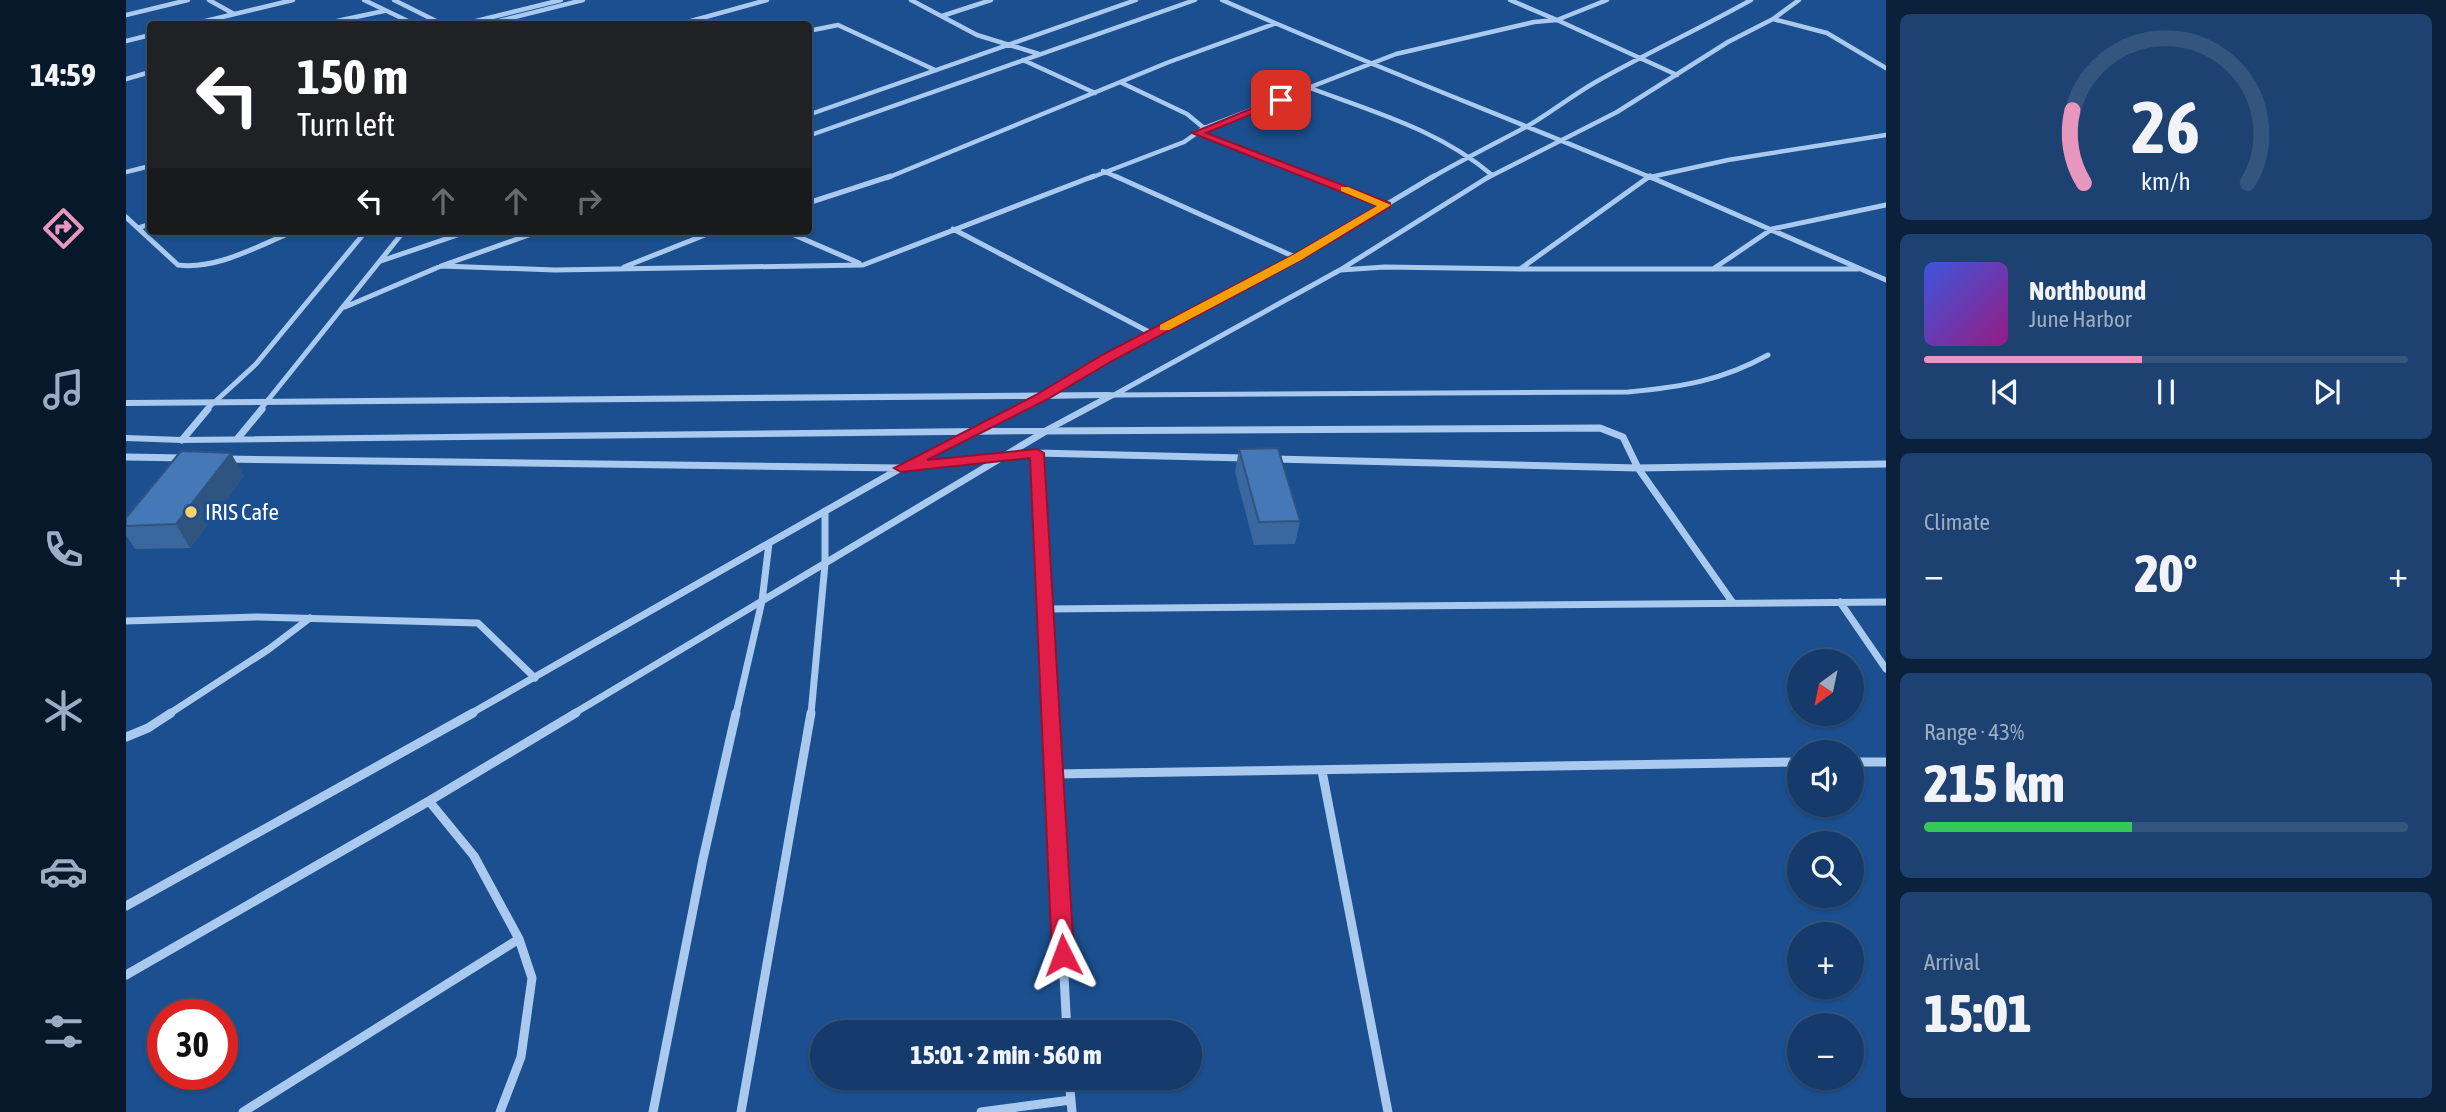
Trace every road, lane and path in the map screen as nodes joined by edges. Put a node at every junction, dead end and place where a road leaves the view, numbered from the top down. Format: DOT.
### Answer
graph roads {
  1 [pos="188,0"];
  2 [pos="209,0"];
  3 [pos="293,0"];
  4 [pos="364,0"];
  5 [pos="394,0"];
  6 [pos="561,0"];
  7 [pos="583,0"];
  8 [pos="767,0"];
  9 [pos="911,0"];
  10 [pos="991,0"];
  11 [pos="1136,0"];
  12 [pos="1195,0"];
  13 [pos="1222,0"];
  14 [pos="1510,0"];
  15 [pos="1607,0"];
  16 [pos="1751,0"];
  17 [pos="1798,0"];
  18 [pos="384,11"];
  19 [pos="234,14"];
  20 [pos="126,15"];
  21 [pos="942,16"];
  22 [pos="1773,19"];
  23 [pos="1557,20"];
  24 [pos="205,21"];
  25 [pos="337,21"];
  26 [pos="407,21"];
  27 [pos="436,21"];
  28 [pos="476,21"];
  29 [pos="499,21"];
  30 [pos="691,21"];
  31 [pos="1274,24"];
  32 [pos="812,30"];
  33 [pos="147,36"];
  34 [pos="126,41"];
  35 [pos="1008,45"];
  36 [pos="1039,54"];
  37 [pos="1640,57"];
  38 [pos="1021,60"];
  39 [pos="1373,63"];
  40 [pos="1886,68"];
  41 [pos="936,70"];
  42 [pos="147,73"];
  43 [pos="1677,75"];
  44 [pos="126,79"];
  45 [pos="1122,83"];
  46 [pos="1310,88"];
  47 [pos="1095,93"];
  48 [pos="812,114"];
  49 [pos="1528,126"];
  50 [pos="1204,128"];
  51 [pos="1197,133"];
  52 [pos="812,135"];
  53 [pos="1886,135"];
  54 [pos="1559,140"];
  55 [pos="1471,155"];
  56 [pos="147,167"];
  57 [pos="1103,171"];
  58 [pos="126,173"];
  59 [pos="1492,175"];
  60 [pos="1647,177"];
  61 [pos="812,202"];
  62 [pos="1386,205"];
  63 [pos="1886,205"];
  64 [pos="126,217"];
  65 [pos="147,225"];
  66 [pos="138,228"];
  67 [pos="953,229"];
  68 [pos="1772,229"];
  69 [pos="284,235"];
  70 [pos="363,235"];
  71 [pos="401,235"];
  72 [pos="457,235"];
  73 [pos="529,235"];
  74 [pos="705,235"];
  75 [pos="794,235"];
  76 [pos="1297,258"];
  77 [pos="380,261"];
  78 [pos="863,265"];
  79 [pos="441,267"];
  80 [pos="620,269"];
  81 [pos="1520,269"];
  82 [pos="1712,269"];
  83 [pos="1862,269"];
  84 [pos="1340,270"];
  85 [pos="1886,280"];
  86 [pos="342,308"];
  87 [pos="1153,334"];
  88 [pos="1768,355"];
  89 [pos="1114,395"];
  90 [pos="1041,397"];
  91 [pos="267,402"];
  92 [pos="126,403"];
  93 [pos="212,403"];
  94 [pos="979,431"];
  95 [pos="1046,431"];
  96 [pos="126,438"];
  97 [pos="238,438"];
  98 [pos="182,440"];
  99 [pos="1037,453"];
  100 [pos="1003,456"];
  101 [pos="126,457"];
  102 [pos="195,458"];
  103 [pos="209,458"];
  104 [pos="1247,458"];
  105 [pos="1261,458"];
  106 [pos="1886,464"];
  107 [pos="901,468"];
  108 [pos="1638,468"];
  109 [pos="825,511"];
  110 [pos="769,543"];
  111 [pos="825,564"];
  112 [pos="762,601"];
  113 [pos="1840,602"];
  114 [pos="1886,602"];
  115 [pos="1733,603"];
  116 [pos="1044,610"];
  117 [pos="310,618"];
  118 [pos="126,621"];
  119 [pos="1886,668"];
  120 [pos="535,678"];
  121 [pos="126,737"];
  122 [pos="1787,762"];
  123 [pos="1864,762"];
  124 [pos="1886,762"];
  125 [pos="1322,771"];
  126 [pos="1055,774"];
  127 [pos="429,801"];
  128 [pos="126,906"];
  129 [pos="519,939"];
  130 [pos="126,975"];
  131 [pos="1066,1020"];
  132 [pos="1070,1090"];
  133 [pos="1071,1100"];
  134 [pos="243,1112"];
  135 [pos="500,1112"];
  136 [pos="653,1112"];
  137 [pos="741,1112"];
  138 [pos="981,1112"];
  139 [pos="1072,1112"];
  140 [pos="1388,1112"];
  1 -- 20 [label="street"];
  2 -- 19 [label="street"];
  3 -- 19 [label="street"];
  4 -- 18 [label="street"];
  5 -- 27 [label="street"];
  6 -- 28 [label="street"];
  7 -- 29 [label="street"];
  8 -- 30 [label="street"];
  9 -- 21 [label="street"];
  10 -- 21 [label="street"];
  11 -- 35 [label="street"];
  12 -- 36 [label="street"];
  13 -- 31 [label="street"];
  14 -- 23 [label="street"];
  15 -- 23 [label="street"];
  16 -- 37 [label="street"];
  17 -- 22 [label="street"];
  18 -- 25 [label="street"];
  18 -- 26 [label="street"];
  19 -- 24 [label="street"];
  21 -- 35 [label="street"];
  22 -- 40 [label="street"];
  22 -- 43 [label="street"];
  23 -- 37 [label="street"];
  23 -- 39 [label="street"];
  31 -- 39 [label="street"];
  31 -- 45 [label="street"];
  32 -- 41 [label="street"];
  33 -- 34 [label="street"];
  35 -- 36 [label="street"];
  35 -- 41 [label="street"];
  36 -- 38 [label="street"];
  37 -- 43 [label="street"];
  37 -- 49 [label="street"];
  38 -- 47 [label="street"];
  38 -- 52 [label="street"];
  39 -- 46 [label="street"];
  39 -- 49 [label="street"];
  41 -- 48 [label="street"];
  42 -- 44 [label="street"];
  43 -- 54 [label="street"];
  45 -- 47 [label="street"];
  45 -- 50 [label="street"];
  46 -- 50 [label="street"];
  46 -- 55 [label="street"];
  47 -- 61 [label="street"];
  49 -- 54 [label="street"];
  49 -- 55 [label="street"];
  50 -- 51 [label="street"];
  51 -- 57 [label="street"];
  51 -- 62 [label="street"];
  53 -- 60 [label="street"];
  54 -- 59 [label="street"];
  54 -- 60 [label="street"];
  55 -- 59 [label="street"];
  55 -- 62 [label="street"];
  56 -- 58 [label="street"];
  57 -- 67 [label="street"];
  57 -- 76 [label="street"];
  59 -- 84 [label="street"];
  60 -- 68 [label="street"];
  60 -- 81 [label="street"];
  62 -- 76 [label="street"];
  63 -- 68 [label="street"];
  64 -- 66 [label="street"];
  65 -- 66 [label="street"];
  66 -- 69 [label="street"];
  67 -- 78 [label="street"];
  67 -- 87 [label="street"];
  68 -- 82 [label="street"];
  68 -- 83 [label="street"];
  70 -- 93 [label="street"];
  71 -- 77 [label="street"];
  72 -- 77 [label="street"];
  73 -- 79 [label="street"];
  74 -- 80 [label="street"];
  75 -- 78 [label="street"];
  76 -- 87 [label="street"];
  77 -- 86 [label="street"];
  78 -- 80 [label="street"];
  79 -- 80 [label="street"];
  79 -- 86 [label="street"];
  81 -- 82 [label="street"];
  81 -- 84 [label="street"];
  82 -- 83 [label="street"];
  83 -- 85 [label="street"];
  84 -- 89 [label="street"];
  86 -- 91 [label="street"];
  87 -- 90 [label="street"];
  88 -- 89 [label="street"];
  89 -- 90 [label="street"];
  89 -- 95 [label="street"];
  90 -- 91 [label="street"];
  90 -- 94 [label="street"];
  91 -- 93 [label="street"];
  91 -- 97 [label="street"];
  92 -- 93 [label="street"];
  93 -- 98 [label="street"];
  94 -- 95 [label="street"];
  94 -- 97 [label="street"];
  94 -- 107 [label="street"];
  95 -- 100 [label="street"];
  95 -- 108 [label="street"];
  96 -- 98 [label="street"];
  97 -- 98 [label="street"];
  99 -- 100 [label="street"];
  99 -- 104 [label="street"];
  99 -- 116 [label="street"];
  100 -- 107 [label="street"];
  100 -- 111 [label="street"];
  101 -- 102 [label="street"];
  103 -- 107 [label="street"];
  105 -- 108 [label="street"];
  106 -- 108 [label="street"];
  107 -- 109 [label="street"];
  108 -- 115 [label="street"];
  109 -- 110 [label="street"];
  109 -- 111 [label="street"];
  110 -- 112 [label="street"];
  110 -- 120 [label="street"];
  111 -- 112 [label="street"];
  111 -- 137 [label="street"];
  112 -- 127 [label="street"];
  112 -- 136 [label="street"];
  113 -- 114 [label="street"];
  113 -- 115 [label="street"];
  113 -- 119 [label="street"];
  115 -- 116 [label="street"];
  116 -- 126 [label="street"];
  117 -- 118 [label="street"];
  117 -- 120 [label="street"];
  117 -- 121 [label="street"];
  120 -- 128 [label="street"];
  122 -- 125 [label="street"];
  123 -- 124 [label="street"];
  125 -- 126 [label="street"];
  125 -- 140 [label="street"];
  126 -- 131 [label="street"];
  127 -- 129 [label="street"];
  127 -- 130 [label="street"];
  129 -- 134 [label="street"];
  129 -- 135 [label="street"];
  132 -- 133 [label="street"];
  133 -- 138 [label="street"];
  133 -- 139 [label="street"];
}
